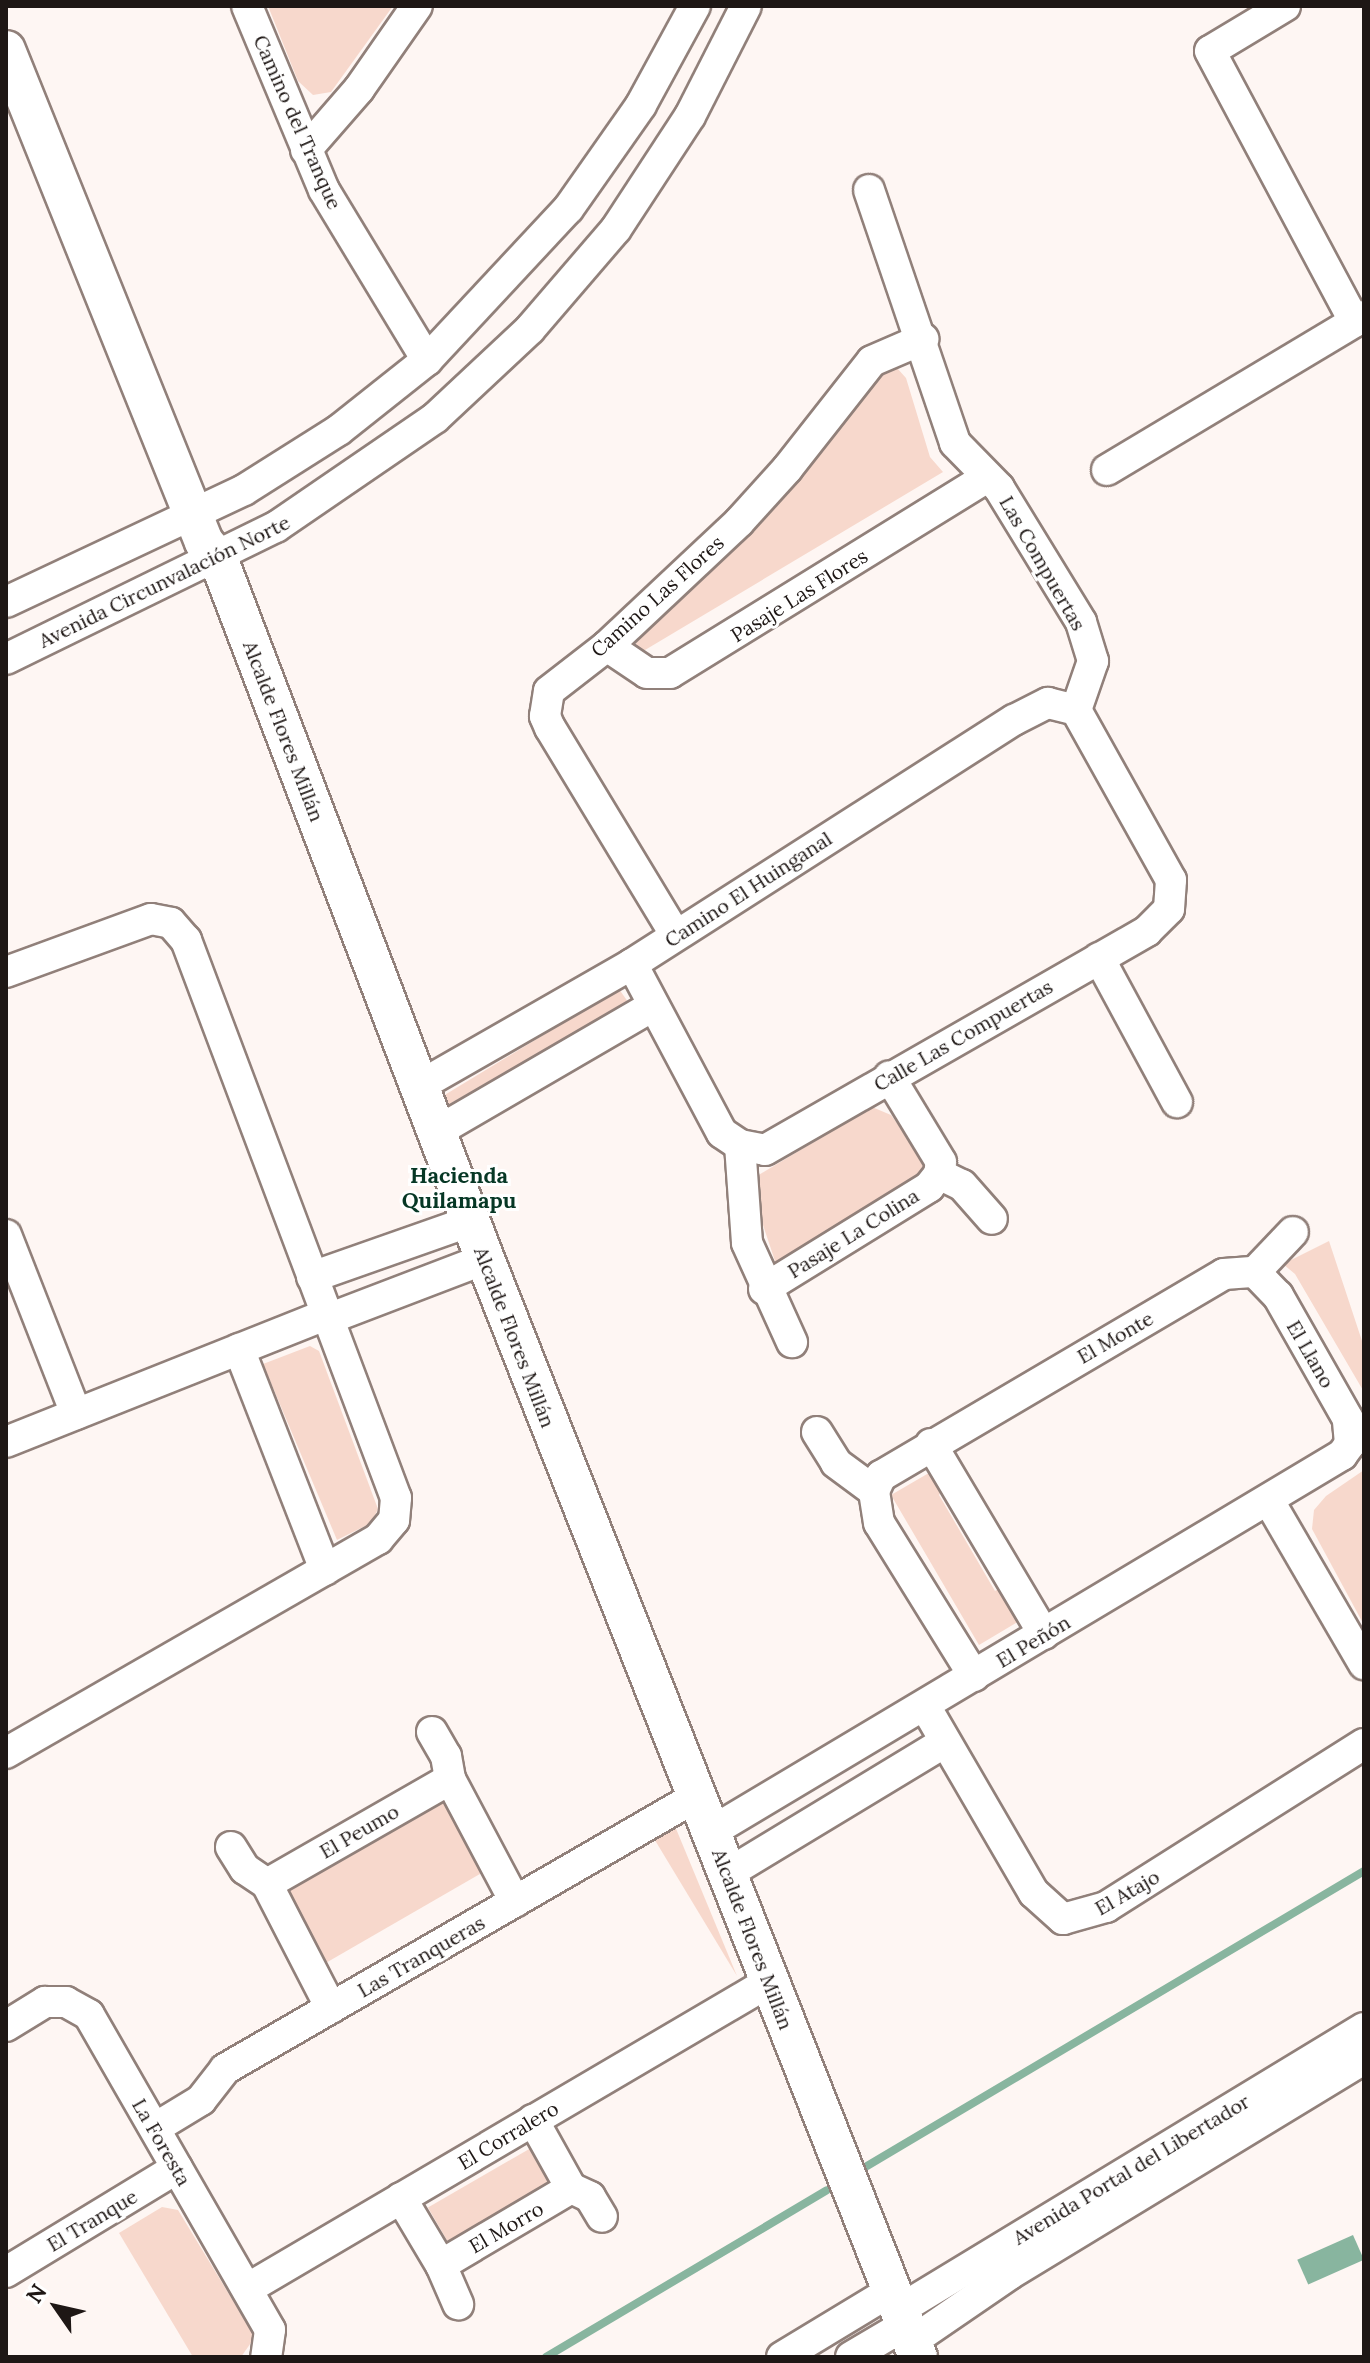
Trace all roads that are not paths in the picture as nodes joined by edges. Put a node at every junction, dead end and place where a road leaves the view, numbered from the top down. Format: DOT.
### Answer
graph roads {
  1 [pos="247,6"];
  2 [pos="417,6"];
  3 [pos="695,6"];
  4 [pos="746,6"];
  5 [pos="1285,6"];
  6 [pos="6,50"];
  7 [pos="306,150"];
  8 [pos="869,190"];
  9 [pos="527,257"];
  10 [pos="573,281"];
  11 [pos="1359,319"];
  12 [pos="923,339"];
  13 [pos="427,360"];
  14 [pos="1107,470"];
  15 [pos="987,477"];
  16 [pos="194,516"];
  17 [pos="218,558"];
  18 [pos="6,602"];
  19 [pos="607,646"];
  20 [pos="6,659"];
  21 [pos="1076,710"];
  22 [pos="675,934"];
  23 [pos="1099,958"];
  24 [pos="632,964"];
  25 [pos="6,972"];
  26 [pos="653,1006"];
  27 [pos="889,1076"];
  28 [pos="421,1085"];
  29 [pos="1177,1102"];
  30 [pos="438,1131"];
  31 [pos="740,1145"];
  32 [pos="939,1174"];
  33 [pos="992,1219"];
  34 [pos="471,1221"];
  35 [pos="1293,1232"];
  36 [pos="6,1235"];
  37 [pos="485,1259"];
  38 [pos="1255,1272"];
  39 [pos="312,1277"];
  40 [pos="764,1289"];
  41 [pos="328,1316"];
  42 [pos="792,1342"];
  43 [pos="239,1349"];
  44 [pos="76,1414"];
  45 [pos="817,1432"];
  46 [pos="6,1442"];
  47 [pos="931,1444"];
  48 [pos="1350,1444"];
  49 [pos="874,1491"];
  50 [pos="1269,1501"];
  51 [pos="325,1570"];
  52 [pos="1044,1634"];
  53 [pos="1364,1664"];
  54 [pos="974,1676"];
  55 [pos="925,1706"];
  56 [pos="432,1732"];
  57 [pos="945,1742"];
  58 [pos="1364,1744"];
  59 [pos="6,1753"];
  60 [pos="450,1779"];
  61 [pos="699,1795"];
  62 [pos="711,1832"];
  63 [pos="231,1847"];
  64 [pos="727,1874"];
  65 [pos="267,1884"];
  66 [pos="515,1902"];
  67 [pos="769,1982"];
  68 [pos="331,2008"];
  69 [pos="6,2026"];
  70 [pos="1364,2028"];
  71 [pos="1364,2059"];
  72 [pos="533,2120"];
  73 [pos="155,2128"];
  74 [pos="177,2168"];
  75 [pos="571,2188"];
  76 [pos="401,2198"];
  77 [pos="602,2217"];
  78 [pos="441,2265"];
  79 [pos="6,2272"];
  80 [pos="247,2289"];
  81 [pos="458,2304"];
  82 [pos="905,2325"];
  83 [pos="268,2354"];
  84 [pos="782,2357"];
  85 [pos="851,2357"];
  1 -- 7 [label="street, Camino del Tranque"];
  2 -- 7 [label="street"];
  3 -- 9 [label="street"];
  4 -- 10 [label="street, Avenida Circunvalación Norte"];
  5 -- 11 [label="street"];
  6 -- 16 [label="street, Alcalde Flores Millán"];
  7 -- 13 [label="street, Camino del Tranque"];
  8 -- 12 [label="street, Las Compuertas"];
  9 -- 10 [label="street"];
  9 -- 13 [label="street"];
  10 -- 17 [label="street, Avenida Circunvalación Norte"];
  11 -- 14 [label="street"];
  12 -- 15 [label="street, Las Compuertas"];
  12 -- 19 [label="street, Camino Las Flores"];
  13 -- 16 [label="street"];
  15 -- 19 [label="street, Pasaje Las Flores"];
  15 -- 21 [label="street, Las Compuertas"];
  16 -- 17 [label="street, Alcalde Flores Millán"];
  16 -- 18 [label="street"];
  17 -- 20 [label="street, Avenida Circunvalación Norte"];
  17 -- 28 [label="street, Alcalde Flores Millán"];
  19 -- 22 [label="street, Camino Las Flores"];
  21 -- 22 [label="street, Camino El Huinganal"];
  21 -- 23 [label="street, Calle Las Compuertas"];
  22 -- 24 [label="street, Camino El Huinganal"];
  23 -- 27 [label="street, Calle Las Compuertas"];
  23 -- 29 [label="street"];
  24 -- 26 [label="street"];
  24 -- 28 [label="street, Camino El Huinganal"];
  25 -- 39 [label="street"];
  26 -- 30 [label="street"];
  26 -- 31 [label="street"];
  27 -- 31 [label="street, Calle Las Compuertas"];
  27 -- 32 [label="street, Pasaje La Colina"];
  28 -- 30 [label="street, Alcalde Flores Millán"];
  30 -- 34 [label="street, Alcalde Flores Millán"];
  31 -- 40 [label="street, Pasaje La Colina"];
  32 -- 33 [label="street, Pasaje La Colina"];
  32 -- 40 [label="street, Pasaje La Colina"];
  34 -- 37 [label="street, Alcalde Flores Millán"];
  34 -- 39 [label="street"];
  35 -- 38 [label="street"];
  36 -- 44 [label="street"];
  37 -- 41 [label="street"];
  37 -- 61 [label="street, Alcalde Flores Millán"];
  38 -- 47 [label="street, El Monte"];
  38 -- 48 [label="street, El Llano"];
  39 -- 41 [label="street"];
  40 -- 42 [label="street, Pasaje La Colina"];
  41 -- 43 [label="street"];
  41 -- 51 [label="street"];
  43 -- 44 [label="street"];
  43 -- 51 [label="street"];
  44 -- 46 [label="street"];
  45 -- 49 [label="street"];
  47 -- 49 [label="street, El Monte"];
  47 -- 52 [label="street"];
  48 -- 50 [label="street, El Peñón"];
  49 -- 54 [label="street"];
  50 -- 52 [label="street, El Peñón"];
  50 -- 53 [label="street"];
  51 -- 59 [label="street"];
  52 -- 54 [label="street, El Peñón"];
  54 -- 55 [label="street, El Peñón"];
  55 -- 57 [label="street, El Atajo"];
  55 -- 62 [label="street, El Peñón"];
  56 -- 60 [label="street"];
  57 -- 58 [label="street, El Atajo"];
  57 -- 64 [label="street"];
  60 -- 65 [label="street, El Peumo"];
  60 -- 66 [label="street"];
  61 -- 62 [label="street, Alcalde Flores Millán"];
  61 -- 66 [label="street, Las Tranqueras"];
  62 -- 64 [label="street, Alcalde Flores Millán"];
  63 -- 65 [label="street"];
  64 -- 67 [label="street, Alcalde Flores Millán"];
  65 -- 68 [label="street"];
  66 -- 68 [label="street, Las Tranqueras"];
  67 -- 72 [label="street, El Corralero"];
  67 -- 82 [label="street, Alcalde Flores Millán"];
  68 -- 73 [label="street, Las Tranqueras"];
  69 -- 73 [label="street, La Foresta"];
  70 -- 82 [label="street, Avenida Portal del Libertador"];
  71 -- 82 [label="street, Avenida Portal del Libertador"];
  72 -- 75 [label="street"];
  72 -- 76 [label="street, El Corralero"];
  73 -- 74 [label="street, La Foresta"];
  74 -- 79 [label="street, El Tranque"];
  74 -- 80 [label="street, La Foresta"];
  75 -- 77 [label="street"];
  75 -- 78 [label="street, El Morro"];
  76 -- 78 [label="street"];
  76 -- 80 [label="street, El Corralero"];
  78 -- 81 [label="street"];
  80 -- 83 [label="street, La Foresta"];
  82 -- 84 [label="street, Avenida Portal del Libertador"];
  82 -- 85 [label="street, Avenida Portal del Libertador"];
}
